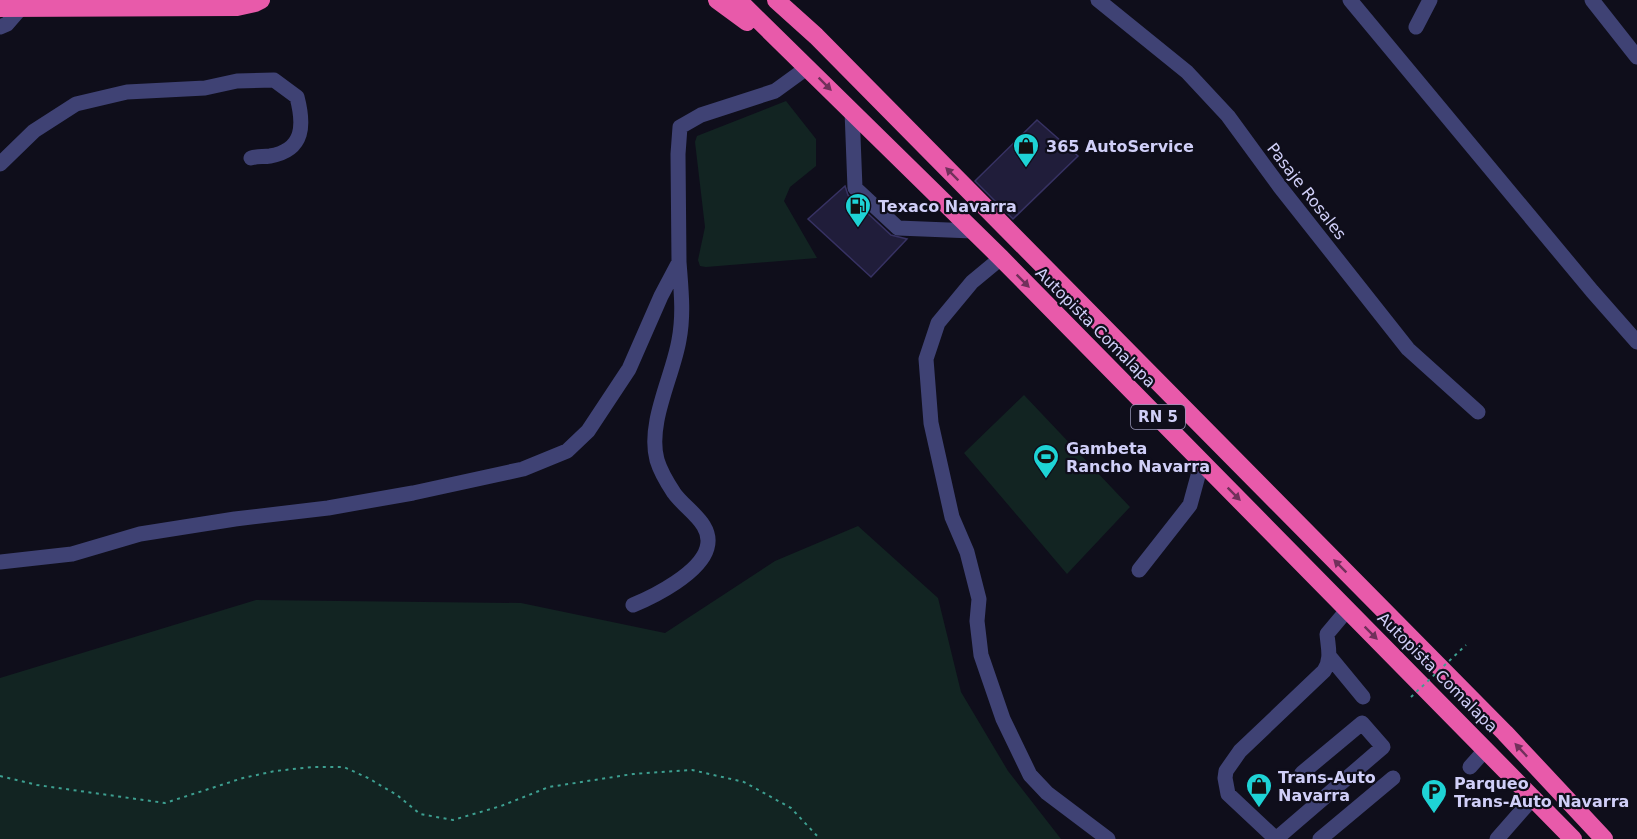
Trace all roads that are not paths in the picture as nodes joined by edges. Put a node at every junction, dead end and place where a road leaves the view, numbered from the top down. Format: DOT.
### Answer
graph roads {
  1 [pos="261,0"];
  2 [pos="717,0"];
  3 [pos="738,0"];
  4 [pos="776,0"];
  5 [pos="784,0"];
  6 [pos="1098,0"];
  7 [pos="1350,0"];
  8 [pos="1430,0"];
  9 [pos="1592,0"];
  10 [pos="0,8"];
  11 [pos="20,9"];
  12 [pos="0,27"];
  13 [pos="1416,27"];
  14 [pos="816,36"];
  15 [pos="1637,57"];
  16 [pos="808,68"];
  17 [pos="852,111"];
  18 [pos="251,158"];
  19 [pos="0,164"];
  20 [pos="973,231"];
  21 [pos="1001,258"];
  22 [pos="679,262"];
  23 [pos="658,303"];
  24 [pos="682,308"];
  25 [pos="1637,342"];
  26 [pos="1478,412"];
  27 [pos="1202,461"];
  28 [pos="0,562"];
  29 [pos="1139,570"];
  30 [pos="633,605"];
  31 [pos="1348,609"];
  32 [pos="1329,657"];
  33 [pos="1363,697"];
  34 [pos="1486,749"];
  35 [pos="1470,767"];
  36 [pos="1302,773"];
  37 [pos="1393,778"];
  38 [pos="1533,798"];
  39 [pos="1108,839"];
  40 [pos="1276,839"];
  41 [pos="1320,839"];
  42 [pos="1497,839"];
  43 [pos="1573,839"];
  44 [pos="1604,839"];
  1 -- 11 [label="highway"];
  2 -- 16 [label="highway"];
  3 -- 16 [label="highway, Autopista Comalapa / RN 5"];
  4 -- 14 [label="highway, Autopista Comalapa / RN 5"];
  5 -- 14 [label="highway"];
  6 -- 26 [label="street, Pasaje Rosales"];
  7 -- 25 [label="street"];
  8 -- 13 [label="street"];
  9 -- 15 [label="street"];
  10 -- 11 [label="highway"];
  11 -- 12 [label="street"];
  44 -- 14 [label="highway, Autopista Comalapa / RN 5, one-way"];
  16 -- 17 [label="highway, Autopista Comalapa / RN 5, one-way"];
  16 -- 22 [label="street"];
  17 -- 20 [label="highway, Autopista Comalapa / RN 5"];
  17 -- 20 [label="street"];
  18 -- 19 [label="street"];
  20 -- 21 [label="highway, Autopista Comalapa / RN 5"];
  21 -- 27 [label="highway, Autopista Comalapa / RN 5, one-way"];
  21 -- 39 [label="street"];
  22 -- 23 [label="street"];
  22 -- 24 [label="street"];
  23 -- 24 [label="street"];
  23 -- 28 [label="street"];
  24 -- 30 [label="street"];
  27 -- 29 [label="street"];
  27 -- 31 [label="highway, Autopista Comalapa / RN 5, one-way"];
  31 -- 32 [label="street"];
  31 -- 34 [label="highway, Autopista Comalapa / RN 5, one-way"];
  32 -- 33 [label="street"];
  32 -- 40 [label="street"];
  34 -- 35 [label="street"];
  34 -- 38 [label="highway, Autopista Comalapa / RN 5"];
  36 -- 40 [label="street"];
  37 -- 41 [label="street"];
  38 -- 42 [label="street"];
  38 -- 43 [label="highway, Autopista Comalapa / RN 5"];
}
